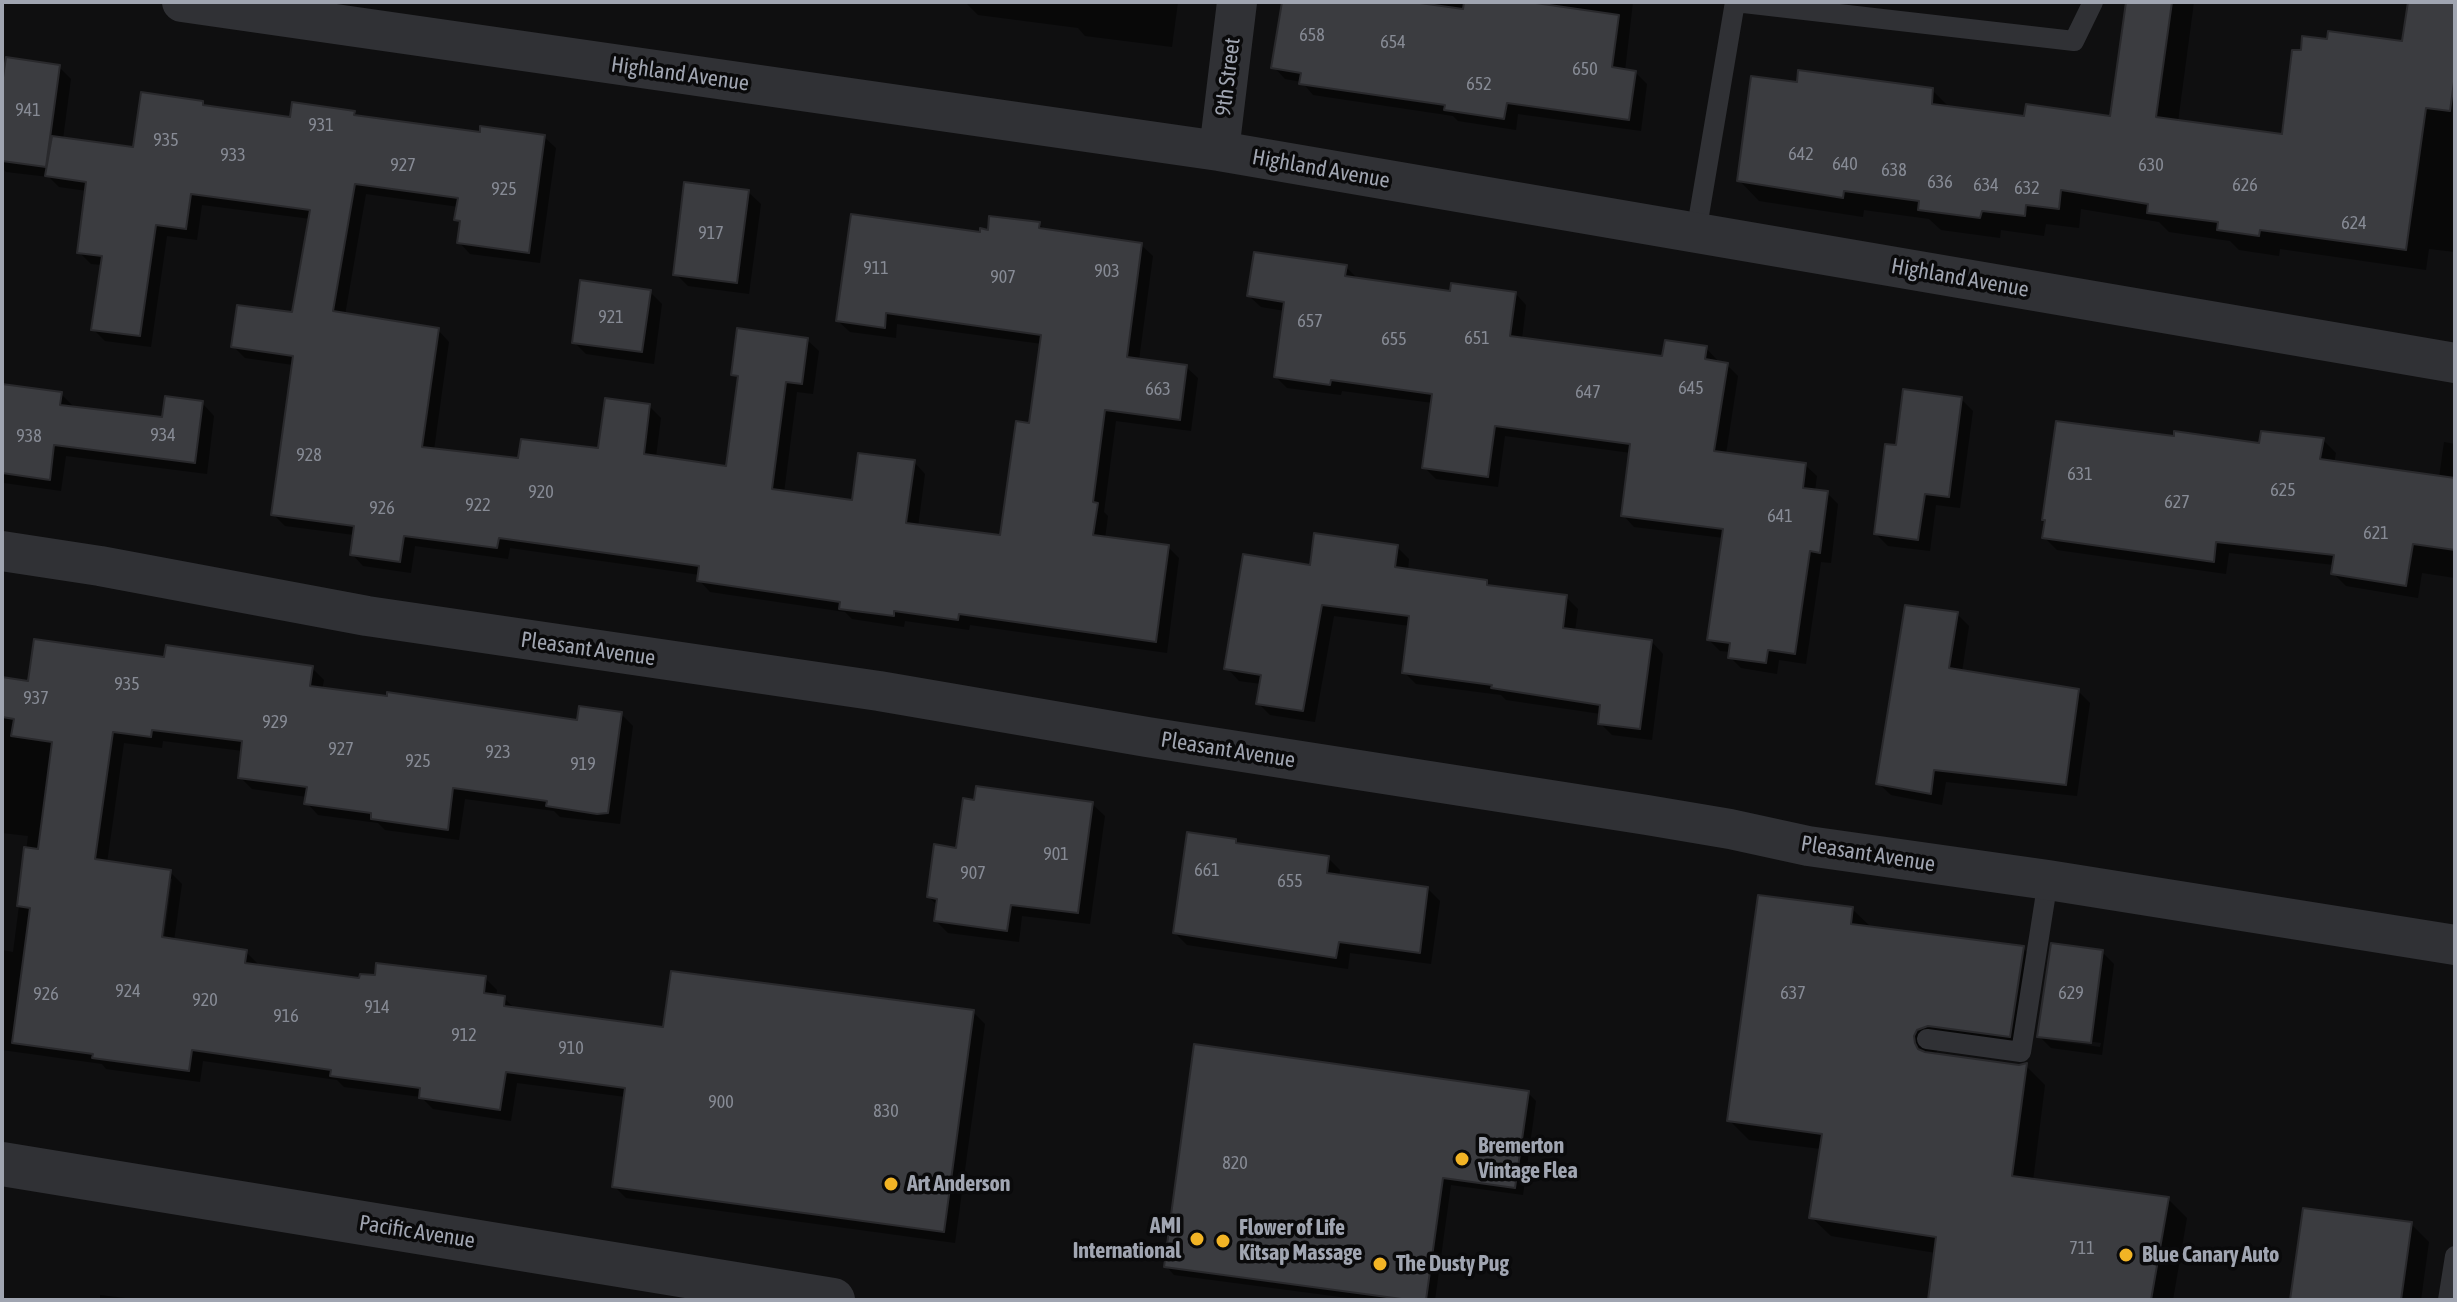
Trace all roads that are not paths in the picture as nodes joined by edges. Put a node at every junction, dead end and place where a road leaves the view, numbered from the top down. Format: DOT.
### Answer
graph roads {
  1 [pos="182,2"];
  2 [pos="1237,2"];
  3 [pos="2093,2"];
  4 [pos="1850,8"];
  5 [pos="1219,151"];
  6 [pos="1696,233"];
  7 [pos="2455,363"];
  8 [pos="2,551"];
  9 [pos="2048,880"];
  10 [pos="2455,945"];
  11 [pos="1927,1039"];
  12 [pos="2,1164"];
  13 [pos="2455,1256"];
  14 [pos="777,1296"];
  15 [pos="833,1300"];
  16 [pos="2448,1300"];
  1 -- 5 [label="street, Highland Avenue"];
  2 -- 5 [label="street, 9th Street"];
  3 -- 4 [label="lane"];
  4 -- 6 [label="lane"];
  5 -- 6 [label="street, Highland Avenue"];
  6 -- 7 [label="street, Highland Avenue"];
  8 -- 9 [label="street, Pleasant Avenue"];
  9 -- 10 [label="street, Pleasant Avenue"];
  9 -- 11 [label="lane"];
  12 -- 14 [label="street, Pacific Avenue"];
  13 -- 16 [label="lane"];
  14 -- 15 [label="street, Pacific Avenue"];
}
